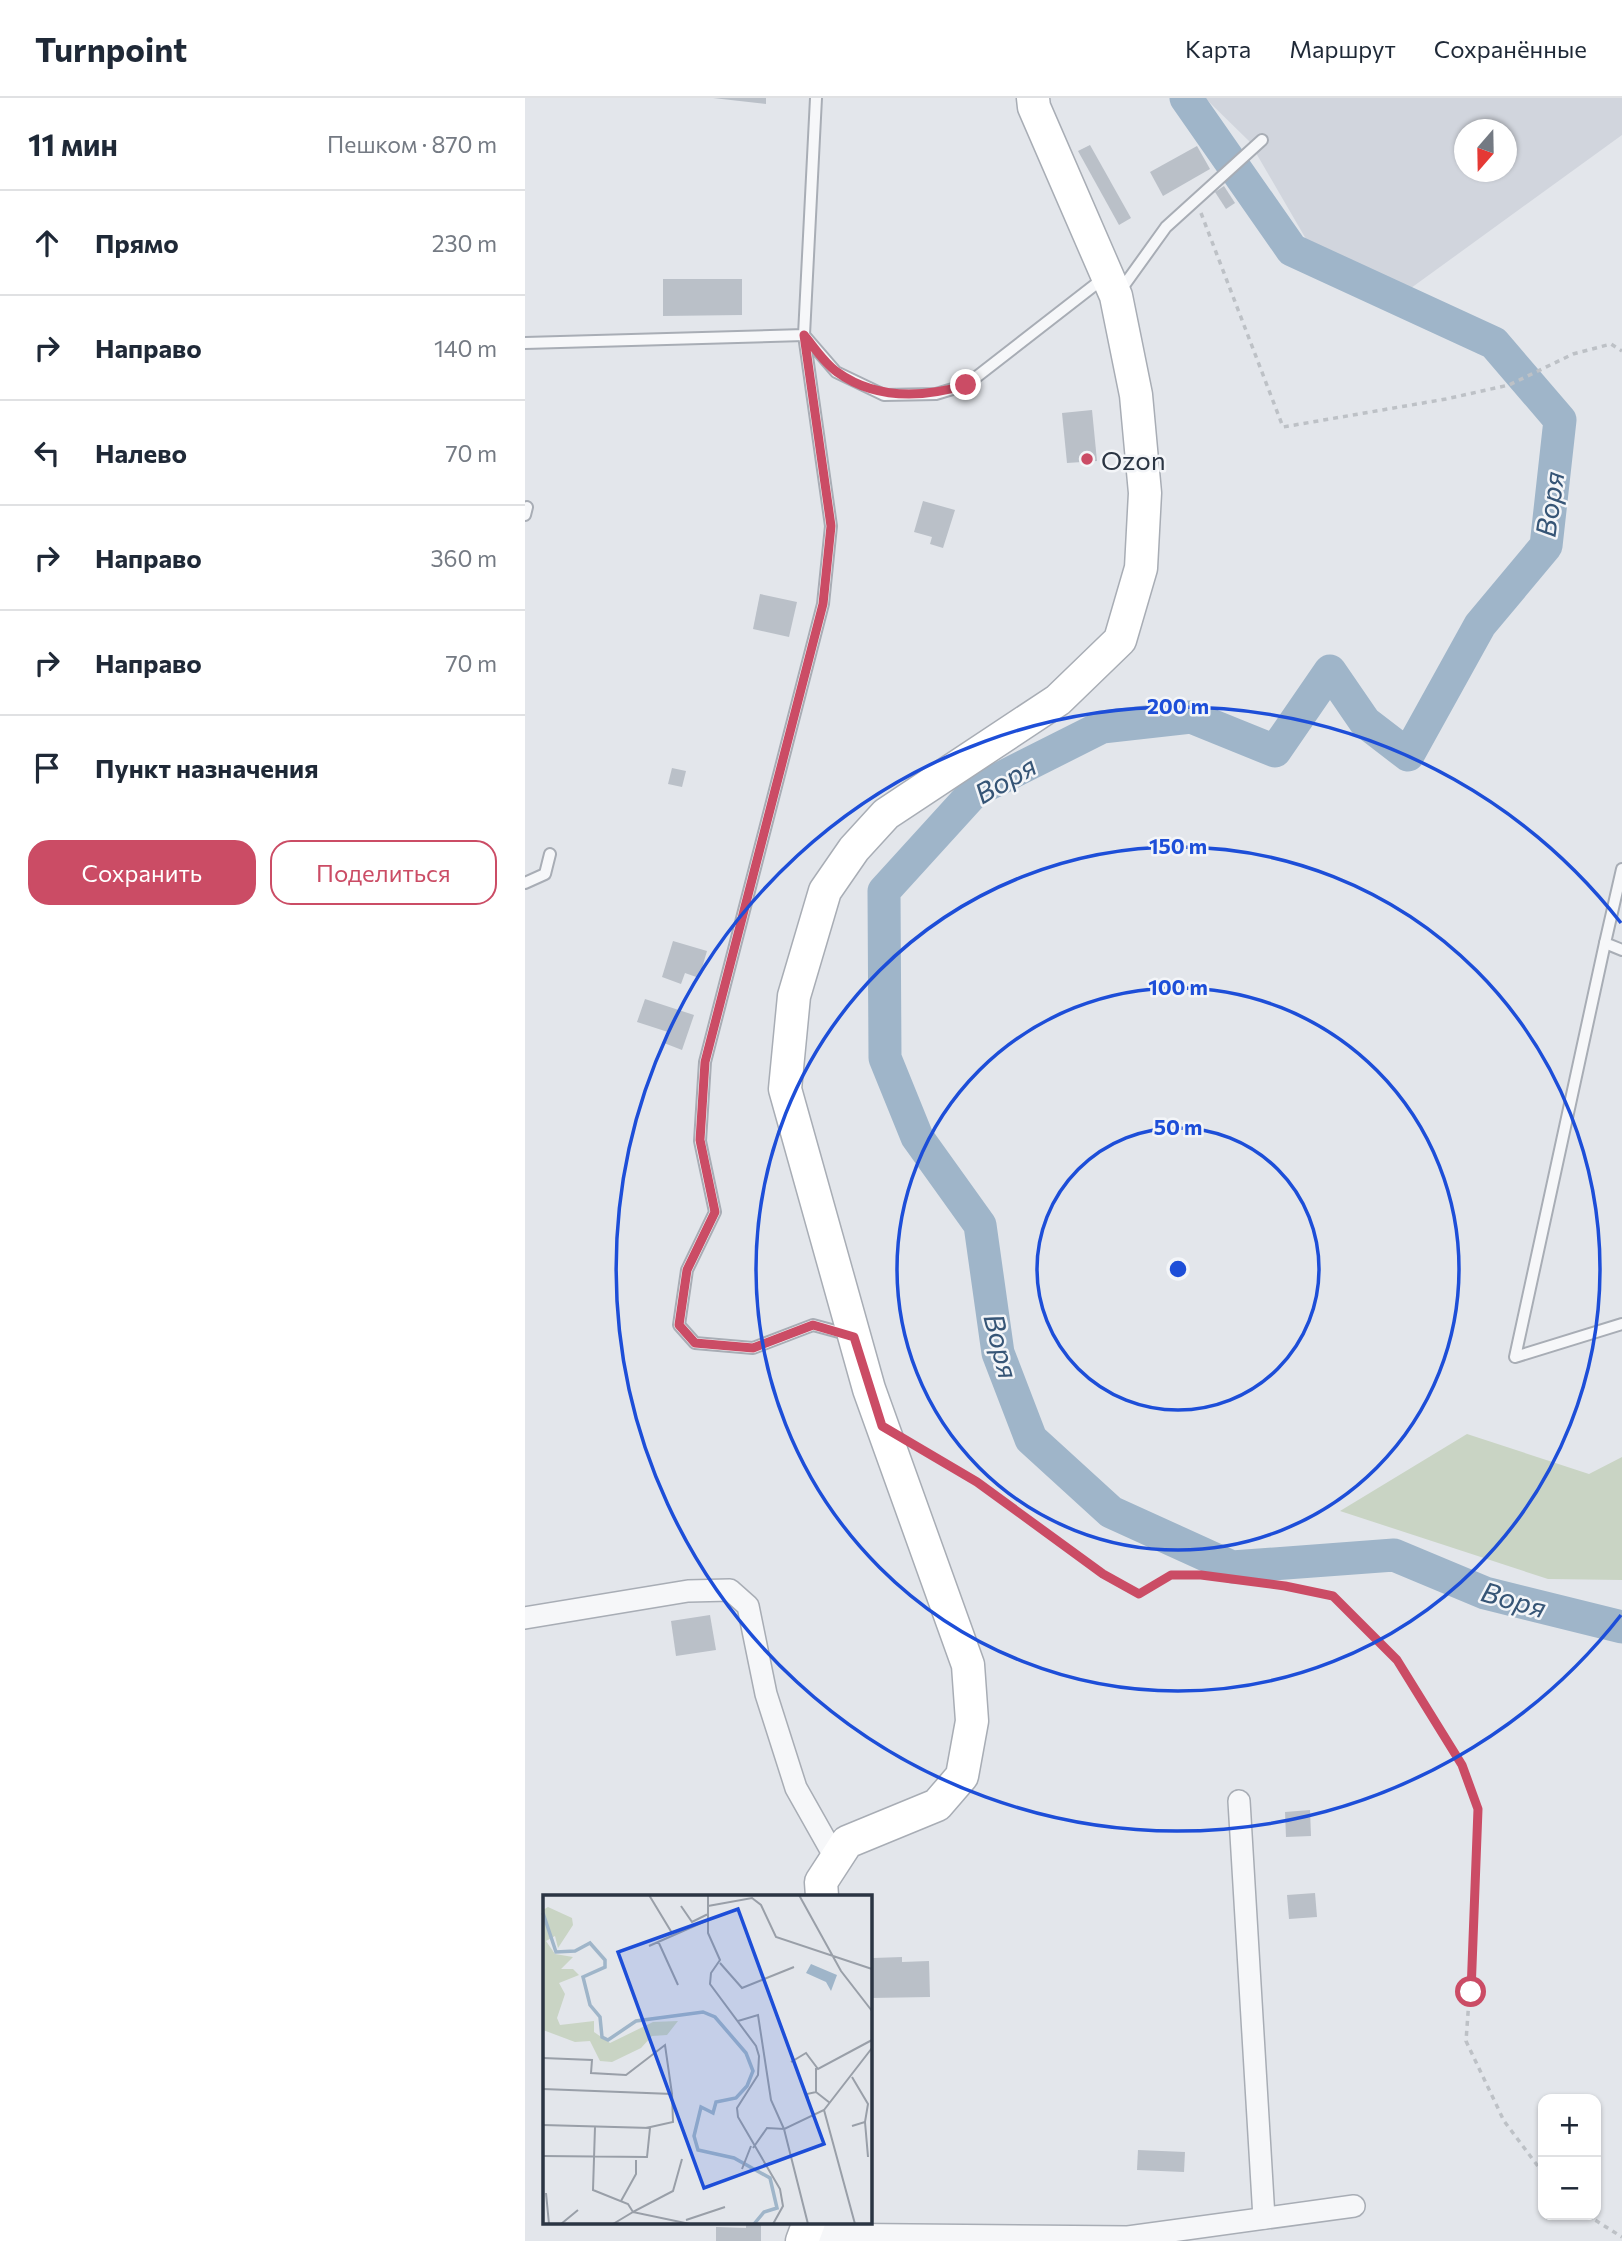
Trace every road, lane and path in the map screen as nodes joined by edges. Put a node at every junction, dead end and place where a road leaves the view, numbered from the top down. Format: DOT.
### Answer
graph roads {
  1 [pos="816,98"];
  2 [pos="1033,98"];
  3 [pos="1262,140"];
  4 [pos="1197,201"];
  5 [pos="1112,286"];
  6 [pos="804,335"];
  7 [pos="525,343"];
  8 [pos="1622,351"];
  9 [pos="550,855"];
  10 [pos="1622,869"];
  11 [pos="525,883"];
  12 [pos="1605,943"];
  13 [pos="1622,950"];
  14 [pos="1622,1324"];
  15 [pos="854,1337"];
  16 [pos="913,1446"];
  17 [pos="525,1618"];
  18 [pos="1239,1801"];
  19 [pos="836,1859"];
  20 [pos="823,1895"];
  21 [pos="1538,2166"];
  22 [pos="1353,2206"];
  23 [pos="1264,2218"];
  24 [pos="1595,2220"];
  25 [pos="805,2232"];
  26 [pos="1622,2237"];
  27 [pos="1130,2239"];
  1 -- 6 [label="lane"];
  2 -- 5 [label="street"];
  3 -- 4 [label="lane"];
  4 -- 5 [label="lane"];
  4 -- 8 [label="path"];
  5 -- 6 [label="lane"];
  5 -- 15 [label="street"];
  6 -- 7 [label="lane"];
  6 -- 15 [label="lane"];
  9 -- 11 [label="lane"];
  10 -- 12 [label="lane"];
  12 -- 13 [label="lane"];
  12 -- 14 [label="lane"];
  15 -- 19 [label="street"];
  16 -- 21 [label="path"];
  17 -- 19 [label="street"];
  18 -- 23 [label="street"];
  19 -- 20 [label="street"];
  22 -- 23 [label="street"];
  23 -- 27 [label="street"];
  24 -- 26 [label="path"];
  25 -- 27 [label="street"];
}
